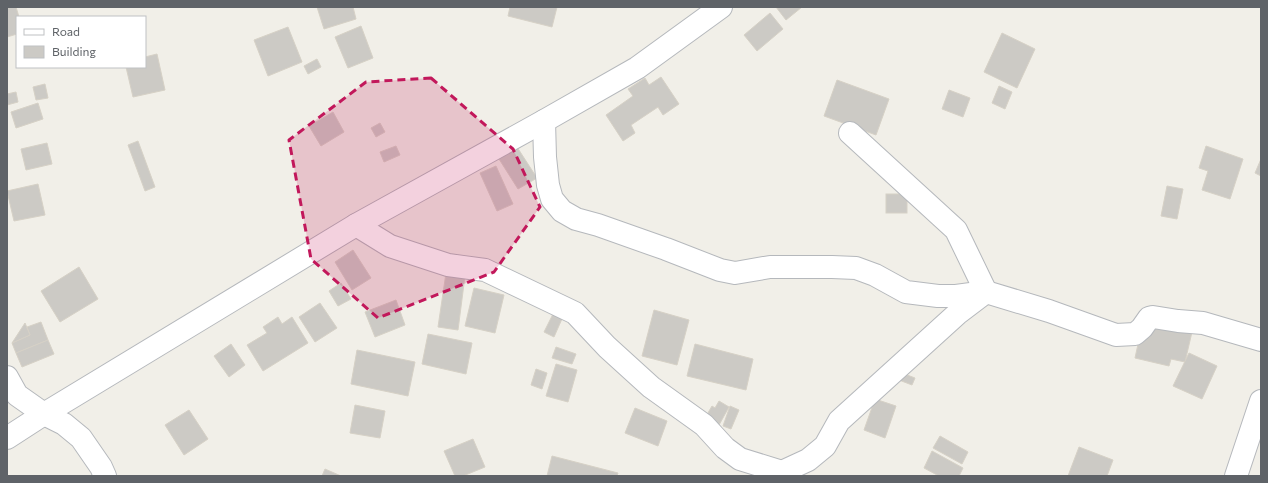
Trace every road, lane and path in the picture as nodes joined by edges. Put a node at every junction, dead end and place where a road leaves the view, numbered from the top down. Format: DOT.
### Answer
graph roads {
  1 [pos="720,7"];
  2 [pos="544,121"];
  3 [pos="850,133"];
  4 [pos="356,225"];
  5 [pos="986,292"];
  6 [pos="1261,340"];
  7 [pos="7,377"];
  8 [pos="1261,401"];
  9 [pos="44,414"];
  10 [pos="7,438"];
  11 [pos="783,474"];
  12 [pos="105,476"];
  13 [pos="1236,476"];
  1 -- 2 [label="street"];
  2 -- 4 [label="street"];
  2 -- 5 [label="street"];
  3 -- 5 [label="street"];
  4 -- 9 [label="street"];
  4 -- 11 [label="street"];
  5 -- 6 [label="street"];
  5 -- 11 [label="street"];
  7 -- 9 [label="street"];
  8 -- 13 [label="street"];
  9 -- 10 [label="street"];
  9 -- 12 [label="street"];
}
